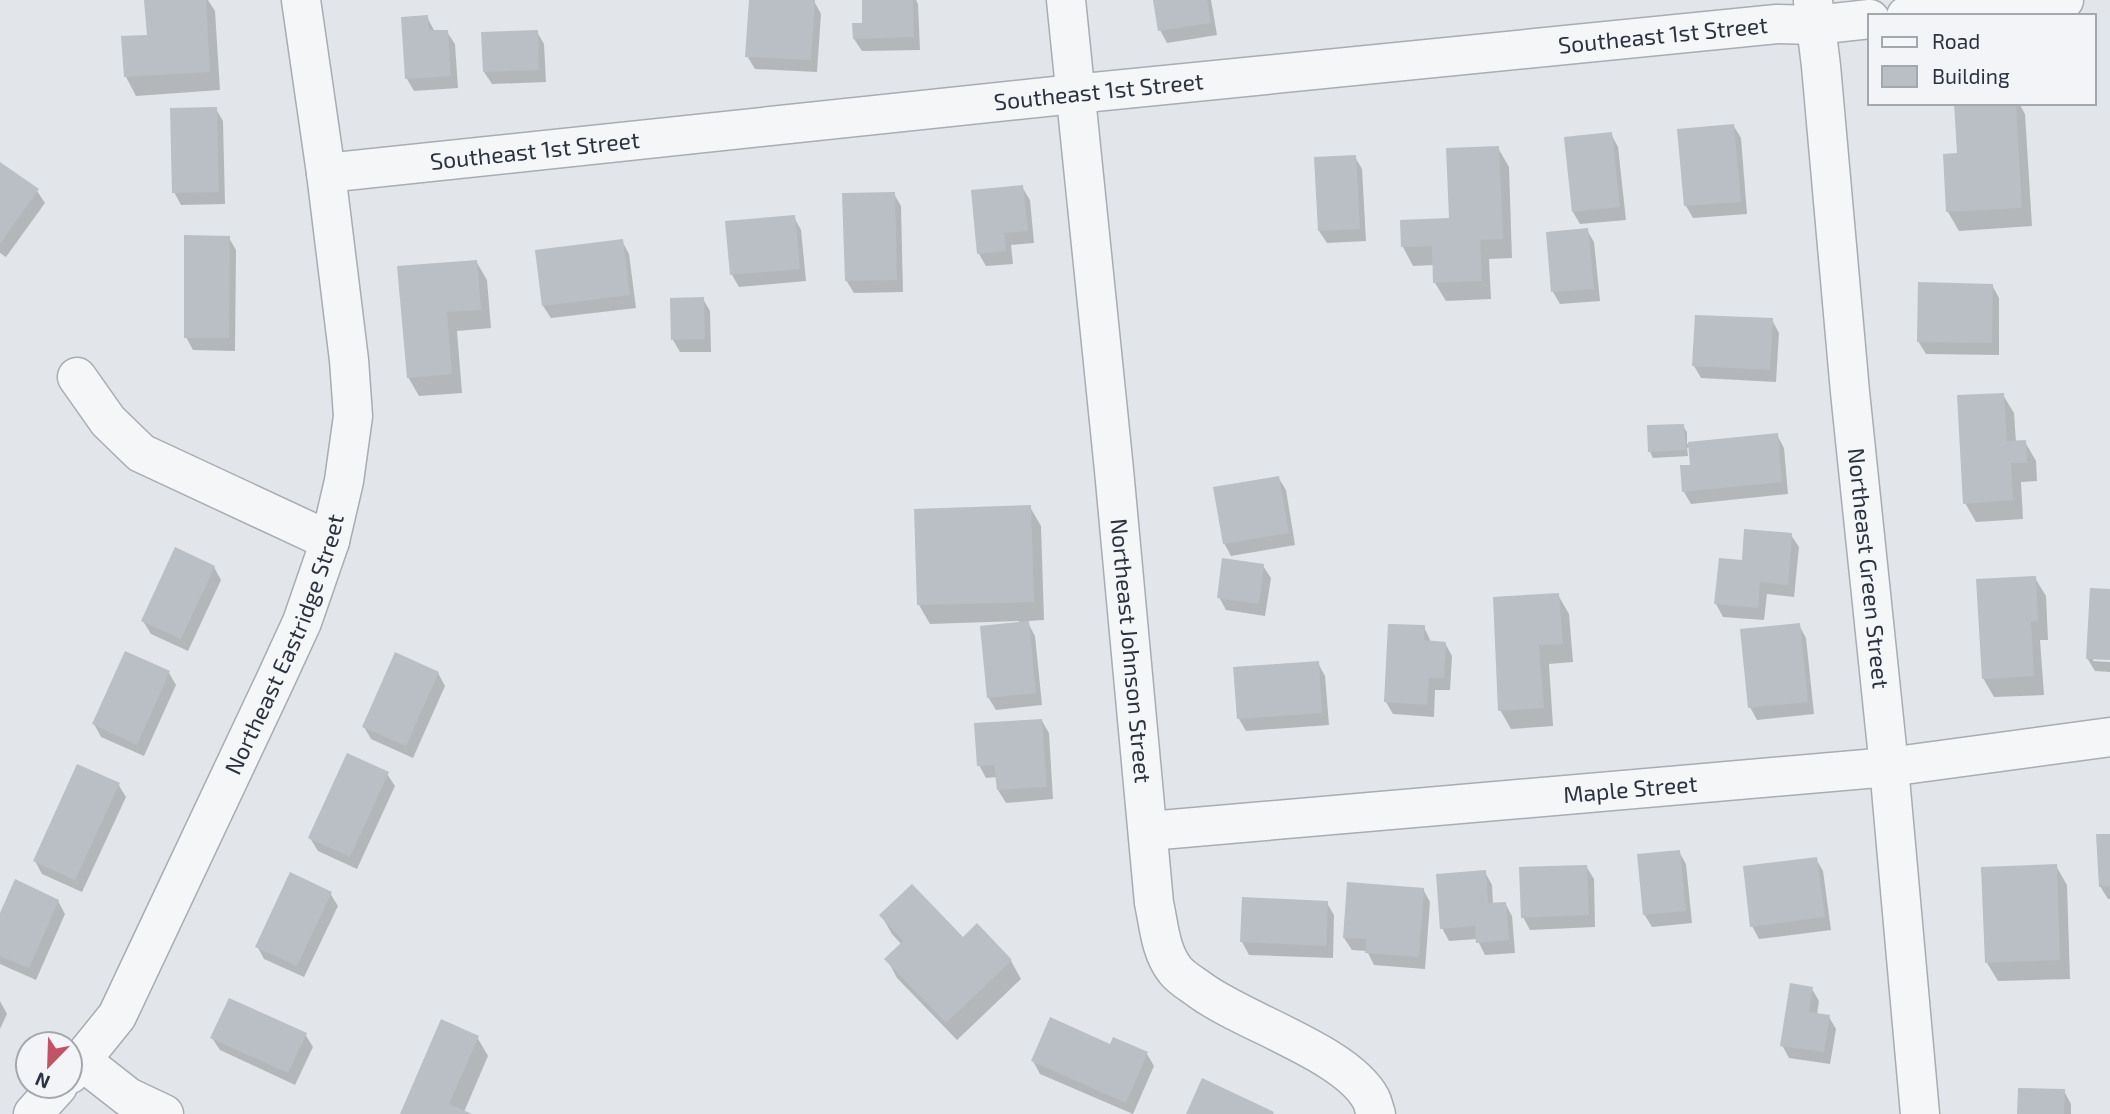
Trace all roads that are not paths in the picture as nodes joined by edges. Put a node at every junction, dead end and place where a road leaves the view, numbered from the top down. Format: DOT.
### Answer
graph roads {
  1 [pos="301,0"];
  2 [pos="1066,0"];
  3 [pos="2064,0"];
  4 [pos="1814,12"];
  5 [pos="1926,14"];
  6 [pos="1868,19"];
  7 [pos="1074,94"];
  8 [pos="326,173"];
  9 [pos="77,377"];
  10 [pos="330,541"];
  11 [pos="2110,737"];
  12 [pos="1889,767"];
  13 [pos="1149,831"];
  14 [pos="84,1057"];
  15 [pos="84,1080"];
  16 [pos="46,1100"];
  17 [pos="1373,1106"];
  18 [pos="33,1114"];
  19 [pos="164,1114"];
  20 [pos="1920,1114"];
  1 -- 8 [label="street, Northeast Eastridge Street"];
  2 -- 7 [label="street, Northeast Johnson Street"];
  3 -- 5 [label="street"];
  4 -- 6 [label="street, Southeast 1st Street"];
  4 -- 7 [label="street, Southeast 1st Street"];
  4 -- 12 [label="street, Northeast Green Street"];
  7 -- 8 [label="street, Southeast 1st Street"];
  7 -- 13 [label="street, Northeast Johnson Street"];
  8 -- 10 [label="street, Northeast Eastridge Street"];
  9 -- 10 [label="street"];
  10 -- 14 [label="street, Northeast Eastridge Street"];
  11 -- 12 [label="street, Maple Street"];
  12 -- 13 [label="street, Maple Street"];
  12 -- 20 [label="street, Northeast Green Street"];
  13 -- 17 [label="street, Northeast Johnson Street"];
  15 -- 19 [label="street"];
  16 -- 18 [label="street, Northeast Eastridge Street"];
}
